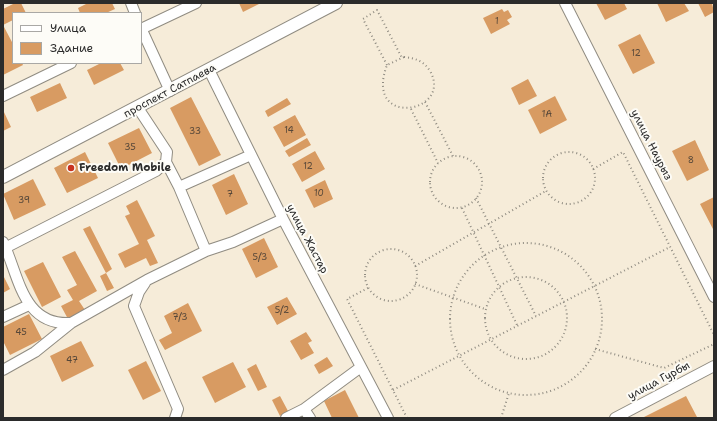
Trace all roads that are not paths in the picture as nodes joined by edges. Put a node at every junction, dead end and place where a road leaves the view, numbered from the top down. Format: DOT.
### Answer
graph roads {
  1 [pos="196,3"];
  2 [pos="336,3"];
  3 [pos="565,3"];
  4 [pos="142,28"];
  5 [pos="142,30"];
  6 [pos="69,64"];
  7 [pos="209,70"];
  8 [pos="170,91"];
  9 [pos="3,96"];
  10 [pos="138,108"];
  11 [pos="251,155"];
  12 [pos="166,162"];
  13 [pos="3,177"];
  14 [pos="179,188"];
  15 [pos="283,219"];
  16 [pos="4,246"];
  17 [pos="206,251"];
  18 [pos="147,280"];
  19 [pos="714,298"];
  20 [pos="29,305"];
  21 [pos="3,317"];
  22 [pos="71,323"];
  23 [pos="714,366"];
  24 [pos="361,367"];
  25 [pos="3,370"];
  26 [pos="304,409"];
  27 [pos="175,418"];
  28 [pos="286,418"];
  29 [pos="310,418"];
  30 [pos="388,418"];
  31 [pos="615,418"];
  1 -- 4 [label="street"];
  2 -- 7 [label="street, проспект Сатпаева"];
  3 -- 19 [label="street, улица Наурыз"];
  5 -- 8 [label="street"];
  6 -- 9 [label="street"];
  7 -- 8 [label="street, проспект Сатпаева"];
  7 -- 11 [label="street, улица Жастар"];
  8 -- 10 [label="street, проспект Сатпаева"];
  10 -- 12 [label="street"];
  10 -- 13 [label="street, проспект Сатпаева"];
  11 -- 14 [label="street"];
  11 -- 15 [label="street, улица Жастар"];
  12 -- 14 [label="street"];
  12 -- 16 [label="street"];
  14 -- 17 [label="street"];
  15 -- 17 [label="street"];
  15 -- 24 [label="street, улица Жастар"];
  16 -- 20 [label="street"];
  17 -- 18 [label="street"];
  18 -- 22 [label="street"];
  18 -- 27 [label="street"];
  20 -- 21 [label="street"];
  20 -- 22 [label="street"];
  22 -- 25 [label="street"];
  23 -- 31 [label="street, улица Гурбы"];
  24 -- 26 [label="street"];
  24 -- 30 [label="street, улица Жастар"];
  26 -- 28 [label="street"];
  26 -- 29 [label="street"];
}
